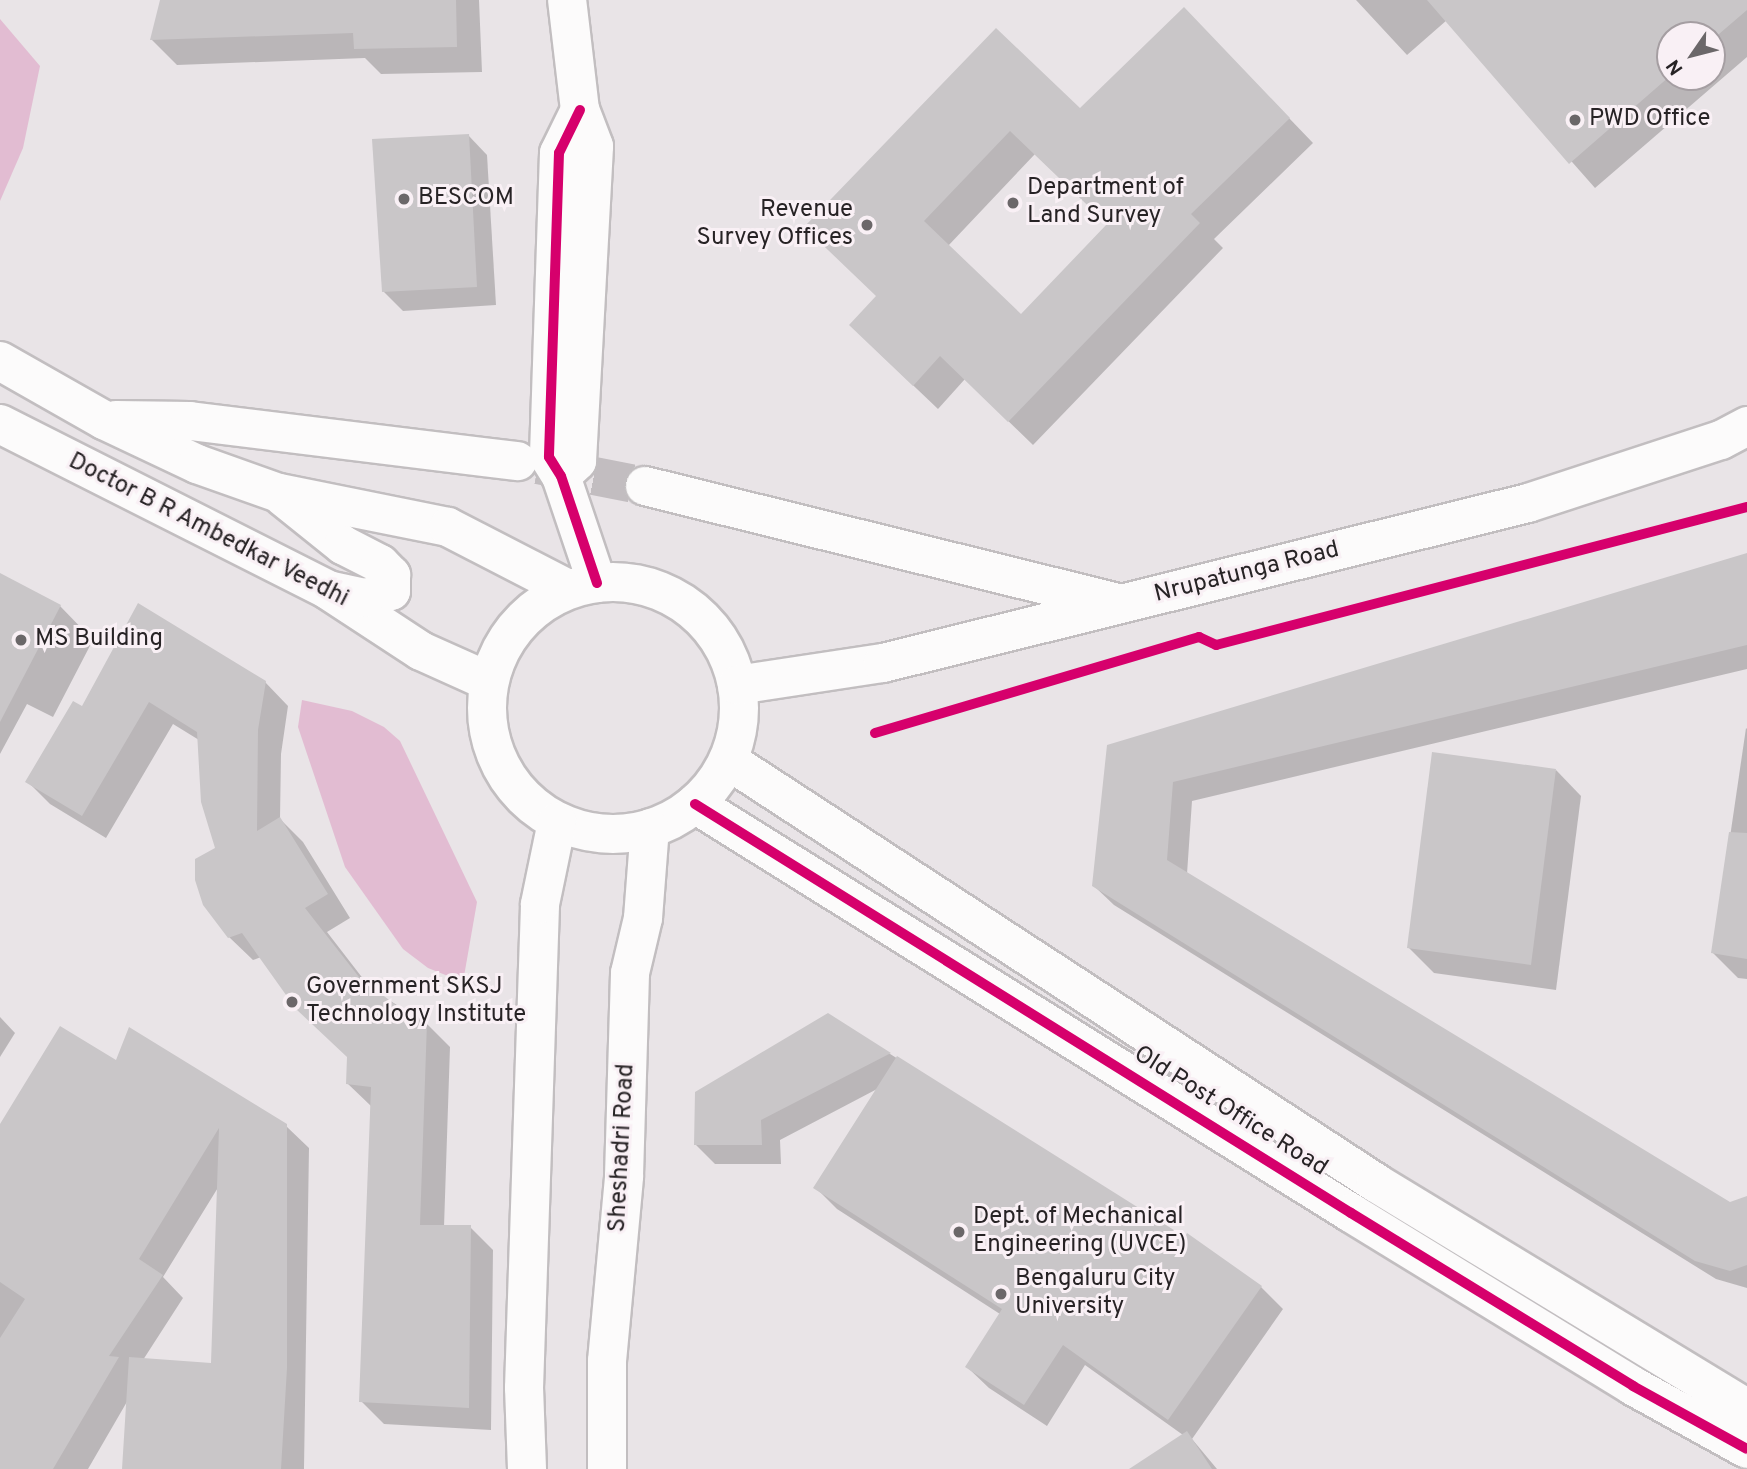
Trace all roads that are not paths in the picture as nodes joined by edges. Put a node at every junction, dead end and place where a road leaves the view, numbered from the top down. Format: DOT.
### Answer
graph roads {
  1 [pos="568,0"];
  2 [pos="0,361"];
  3 [pos="104,420"];
  4 [pos="0,424"];
  5 [pos="1747,426"];
  6 [pos="519,461"];
  7 [pos="645,486"];
  8 [pos="279,493"];
  9 [pos="583,586"];
  10 [pos="328,590"];
  11 [pos="1124,604"];
  12 [pos="488,681"];
  13 [pos="737,685"];
  14 [pos="729,761"];
  15 [pos="695,804"];
  16 [pos="557,822"];
  17 [pos="650,828"];
  18 [pos="1747,1409"];
  19 [pos="1747,1449"];
  20 [pos="527,1469"];
  21 [pos="607,1469"];
  1 -- 9 [label="main road"];
  2 -- 3 [label="main road"];
  3 -- 6 [label="main road"];
  3 -- 8 [label="main road"];
  4 -- 10 [label="main road, Doctor B R Ambedkar Veedhi"];
  5 -- 11 [label="main road, Nrupatunga Road"];
  7 -- 11 [label="main road"];
  8 -- 9 [label="main road"];
  8 -- 10 [label="main road"];
  9 -- 12 [label="main road"];
  9 -- 13 [label="main road"];
  10 -- 12 [label="main road, Doctor B R Ambedkar Veedhi"];
  11 -- 13 [label="main road, Nrupatunga Road"];
  12 -- 16 [label="main road"];
  13 -- 14 [label="main road"];
  14 -- 15 [label="main road"];
  14 -- 18 [label="main road, Old Post Office Road"];
  15 -- 17 [label="main road"];
  15 -- 19 [label="main road, Old Post Office Road"];
  16 -- 17 [label="main road"];
  16 -- 20 [label="main road"];
  17 -- 21 [label="main road, Sheshadri Road"];
}
